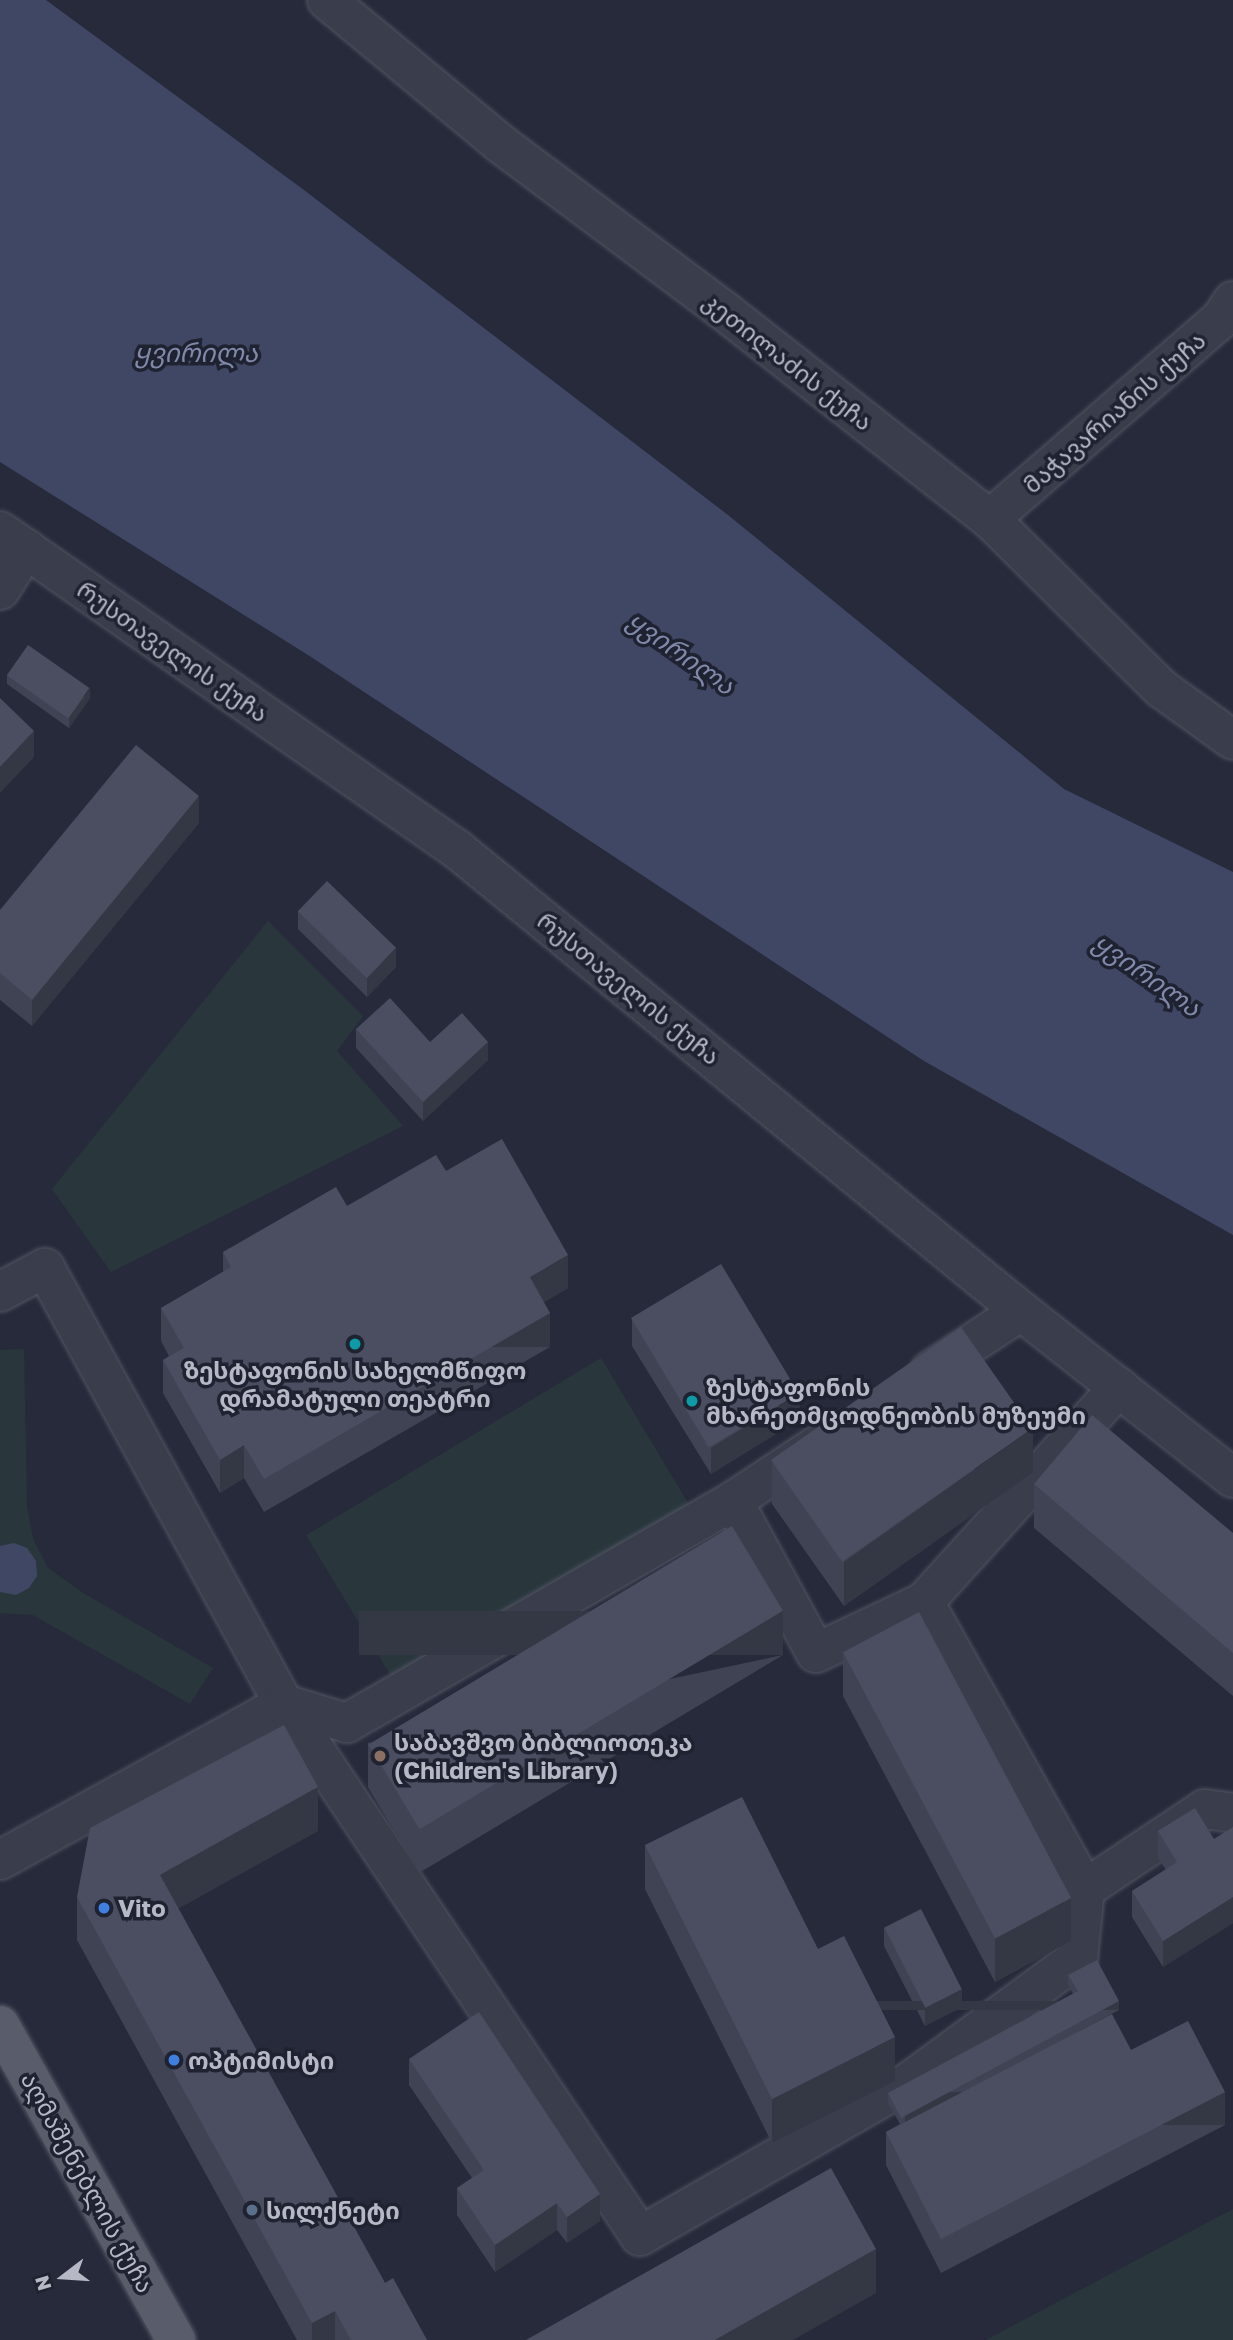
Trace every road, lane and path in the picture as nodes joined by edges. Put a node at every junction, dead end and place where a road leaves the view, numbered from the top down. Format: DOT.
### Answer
graph roads {
  1 [pos="327,0"];
  2 [pos="1233,301"];
  3 [pos="990,519"];
  4 [pos="13,540"];
  5 [pos="0,590"];
  6 [pos="1233,740"];
  7 [pos="0,1292"];
  8 [pos="1021,1311"];
  9 [pos="905,1387"];
  10 [pos="1119,1387"];
  11 [pos="848,1425"];
  12 [pos="1233,1478"];
  13 [pos="733,1501"];
  14 [pos="924,1602"];
  15 [pos="284,1704"];
  16 [pos="1233,1813"];
  17 [pos="0,1860"];
  18 [pos="1085,1889"];
  19 [pos="0,2025"];
  20 [pos="176,2340"];
  1 -- 3 [label="street, კეთილაძის ქუჩა"];
  2 -- 3 [label="street, მაჭავარიანის ქუჩა"];
  3 -- 6 [label="street, კეთილაძის ქუჩა"];
  4 -- 5 [label="street"];
  4 -- 8 [label="street, რუსთაველის ქუჩა"];
  7 -- 15 [label="street"];
  8 -- 9 [label="street"];
  8 -- 10 [label="street, რუსთაველის ქუჩა"];
  10 -- 12 [label="street, რუსთაველის ქუჩა"];
  10 -- 14 [label="street"];
  11 -- 13 [label="street"];
  13 -- 14 [label="street"];
  13 -- 15 [label="street"];
  14 -- 18 [label="street"];
  15 -- 17 [label="street"];
  15 -- 18 [label="street"];
  16 -- 18 [label="street"];
  19 -- 20 [label="main road, აღმაშენებლის ქუჩა"];
}
